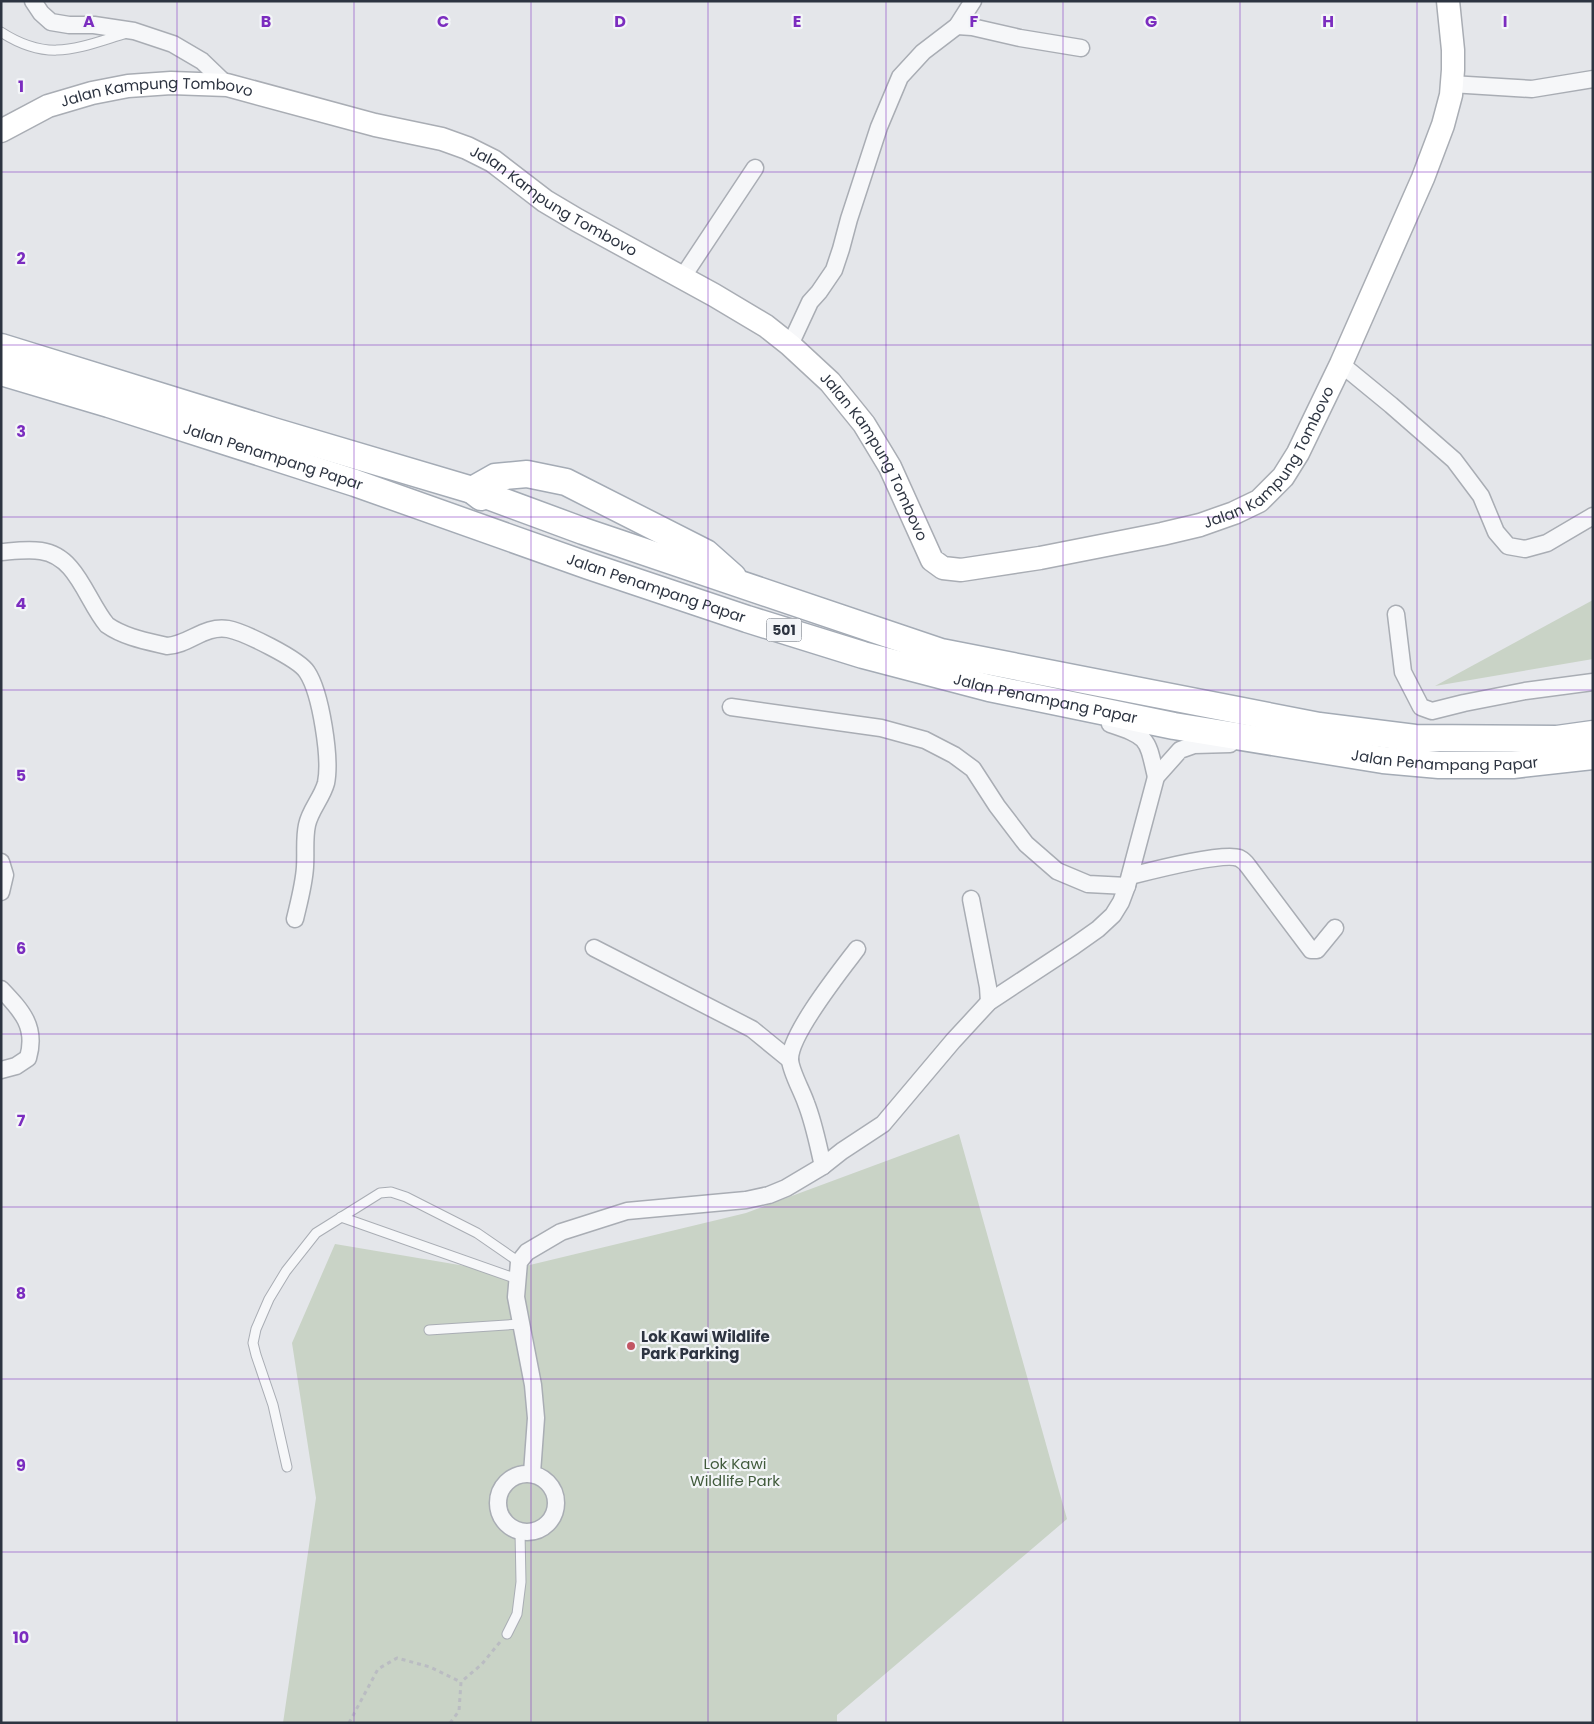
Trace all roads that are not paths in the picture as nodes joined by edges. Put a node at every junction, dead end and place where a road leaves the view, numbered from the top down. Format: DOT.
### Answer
graph roads {
  1 [pos="33,1"];
  2 [pos="973,1"];
  3 [pos="1448,1"];
  4 [pos="957,26"];
  5 [pos="134,31"];
  6 [pos="1,32"];
  7 [pos="1081,48"];
  8 [pos="1593,79"];
  9 [pos="1451,84"];
  10 [pos="227,85"];
  11 [pos="1,131"];
  12 [pos="755,168"];
  13 [pos="682,278"];
  14 [pos="790,345"];
  15 [pos="1,347"];
  16 [pos="1341,364"];
  17 [pos="1,372"];
  18 [pos="472,490"];
  19 [pos="1593,516"];
  20 [pos="1,552"];
  21 [pos="589,566"];
  22 [pos="742,584"];
  23 [pos="1396,614"];
  24 [pos="1593,682"];
  25 [pos="1046,700"];
  26 [pos="731,707"];
  27 [pos="1593,734"];
  28 [pos="1282,745"];
  29 [pos="1593,756"];
  30 [pos="1156,777"];
  31 [pos="1,862"];
  32 [pos="1129,881"];
  33 [pos="1,892"];
  34 [pos="971,899"];
  35 [pos="295,919"];
  36 [pos="1335,928"];
  37 [pos="594,948"];
  38 [pos="857,949"];
  39 [pos="1,989"];
  40 [pos="989,1002"];
  41 [pos="790,1060"];
  42 [pos="1,1070"];
  43 [pos="823,1166"];
  44 [pos="341,1217"];
  45 [pos="519,1262"];
  46 [pos="517,1279"];
  47 [pos="521,1324"];
  48 [pos="429,1330"];
  49 [pos="287,1467"];
  50 [pos="532,1473"];
  51 [pos="520,1532"];
  52 [pos="507,1634"];
  1 -- 5 [label="street"];
  2 -- 4 [label="street"];
  3 -- 9 [label="street, Jalan Kampung Tombovo"];
  4 -- 7 [label="street"];
  4 -- 14 [label="street"];
  5 -- 6 [label="lane"];
  5 -- 10 [label="street"];
  8 -- 9 [label="street"];
  9 -- 16 [label="street, Jalan Kampung Tombovo"];
  10 -- 11 [label="street, Jalan Kampung Tombovo"];
  10 -- 13 [label="street, Jalan Kampung Tombovo"];
  12 -- 13 [label="street"];
  13 -- 14 [label="street, Jalan Kampung Tombovo"];
  14 -- 16 [label="street, Jalan Kampung Tombovo"];
  15 -- 18 [label="main road, Jalan Penampang Papar / 501"];
  16 -- 19 [label="street"];
  17 -- 21 [label="main road, Jalan Penampang Papar / 501"];
  18 -- 21 [label="main road"];
  18 -- 22 [label="main road, Jalan Penampang Papar / 501"];
  18 -- 22 [label="main road"];
  20 -- 35 [label="street"];
  21 -- 25 [label="main road, Jalan Penampang Papar / 501"];
  22 -- 27 [label="main road, Jalan Penampang Papar / 501"];
  23 -- 24 [label="street"];
  25 -- 28 [label="main road, Jalan Penampang Papar / 501"];
  25 -- 30 [label="street"];
  26 -- 32 [label="street"];
  28 -- 29 [label="main road, Jalan Penampang Papar / 501"];
  28 -- 30 [label="street"];
  30 -- 32 [label="street"];
  31 -- 33 [label="street"];
  32 -- 36 [label="street"];
  32 -- 40 [label="street"];
  34 -- 40 [label="street"];
  37 -- 41 [label="street"];
  38 -- 41 [label="street"];
  39 -- 42 [label="street"];
  40 -- 43 [label="street"];
  41 -- 43 [label="street"];
  43 -- 45 [label="street"];
  44 -- 45 [label="lane"];
  44 -- 46 [label="lane"];
  44 -- 49 [label="lane"];
  45 -- 46 [label="street"];
  46 -- 47 [label="street"];
  47 -- 48 [label="lane"];
  47 -- 50 [label="street"];
  50 -- 51 [label="street"];
  50 -- 51 [label="street"];
  51 -- 52 [label="lane"];
}
